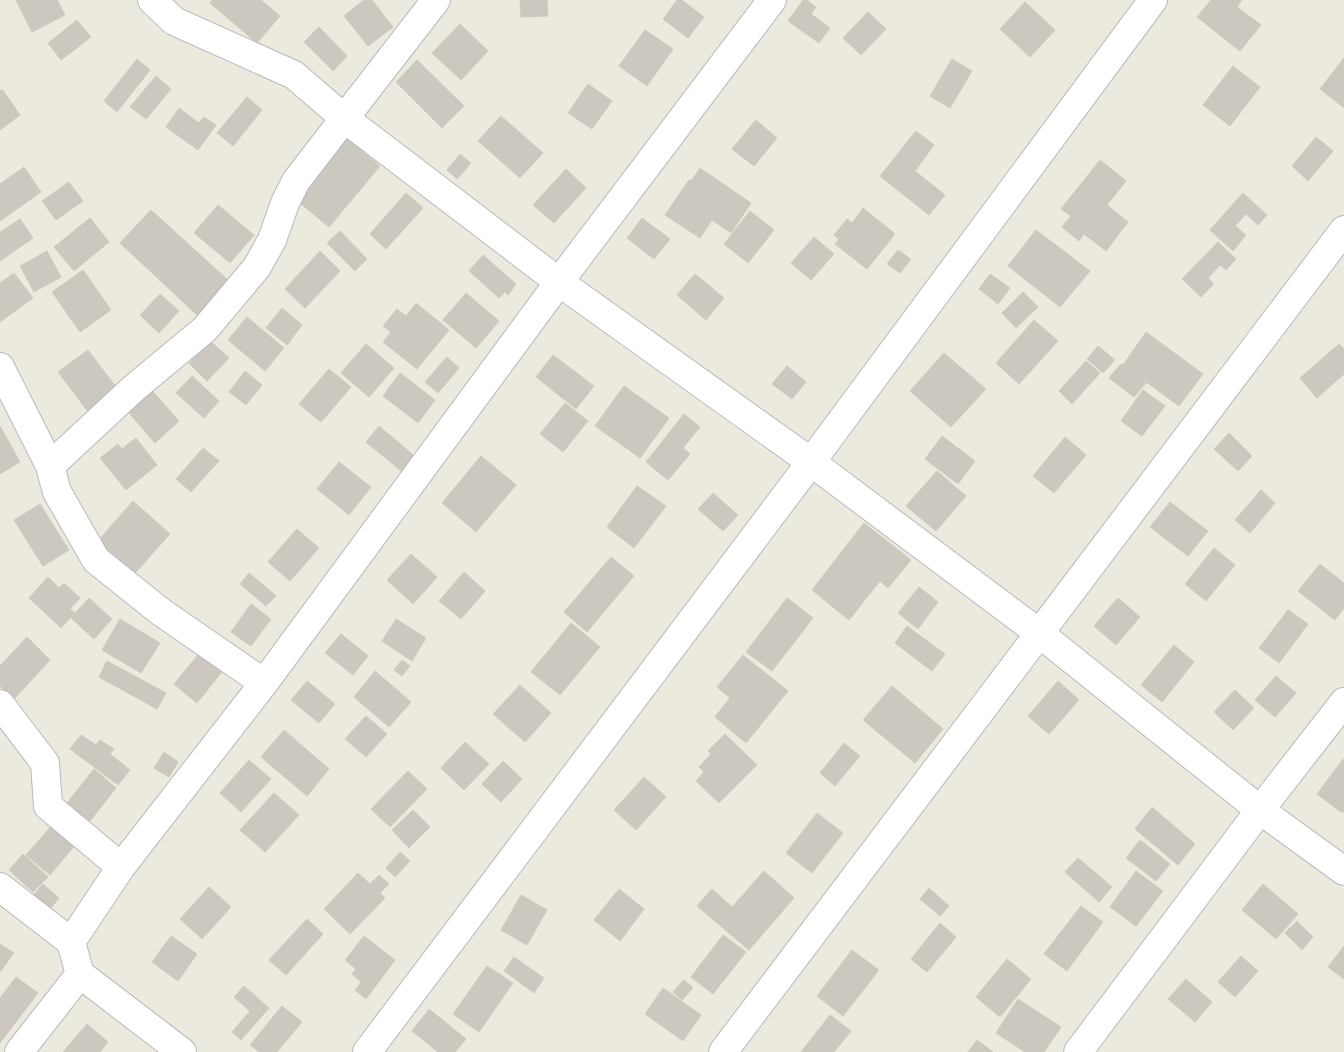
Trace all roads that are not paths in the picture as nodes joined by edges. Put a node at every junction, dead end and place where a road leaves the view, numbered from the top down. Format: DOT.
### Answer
graph roads {
  1 [pos="152,0"];
  2 [pos="436,0"];
  3 [pos="772,0"];
  4 [pos="1153,0"];
  5 [pos="344,118"];
  6 [pos="1344,230"];
  7 [pos="559,282"];
  8 [pos="0,367"];
  9 [pos="811,462"];
  10 [pos="50,466"];
  11 [pos="1039,633"];
  12 [pos="264,683"];
  13 [pos="1344,702"];
  14 [pos="0,704"];
  15 [pos="1260,810"];
  16 [pos="120,867"];
  17 [pos="1344,871"];
  18 [pos="0,887"];
  19 [pos="72,942"];
  20 [pos="80,974"];
  21 [pos="18,1052"];
  22 [pos="182,1052"];
  23 [pos="366,1052"];
  24 [pos="723,1052"];
  25 [pos="1078,1052"];
  1 -- 5 [label="street"];
  2 -- 5 [label="street"];
  3 -- 7 [label="street"];
  4 -- 9 [label="street"];
  5 -- 7 [label="street"];
  5 -- 10 [label="street"];
  6 -- 11 [label="street"];
  7 -- 9 [label="street"];
  7 -- 12 [label="street"];
  8 -- 10 [label="street"];
  9 -- 11 [label="street"];
  9 -- 23 [label="street"];
  10 -- 12 [label="street"];
  11 -- 15 [label="street"];
  11 -- 24 [label="street"];
  12 -- 16 [label="street"];
  13 -- 15 [label="street"];
  14 -- 16 [label="street"];
  15 -- 17 [label="street"];
  15 -- 25 [label="street"];
  16 -- 19 [label="street"];
  18 -- 19 [label="street"];
  19 -- 20 [label="street"];
  20 -- 21 [label="street"];
  20 -- 22 [label="street"];
}
